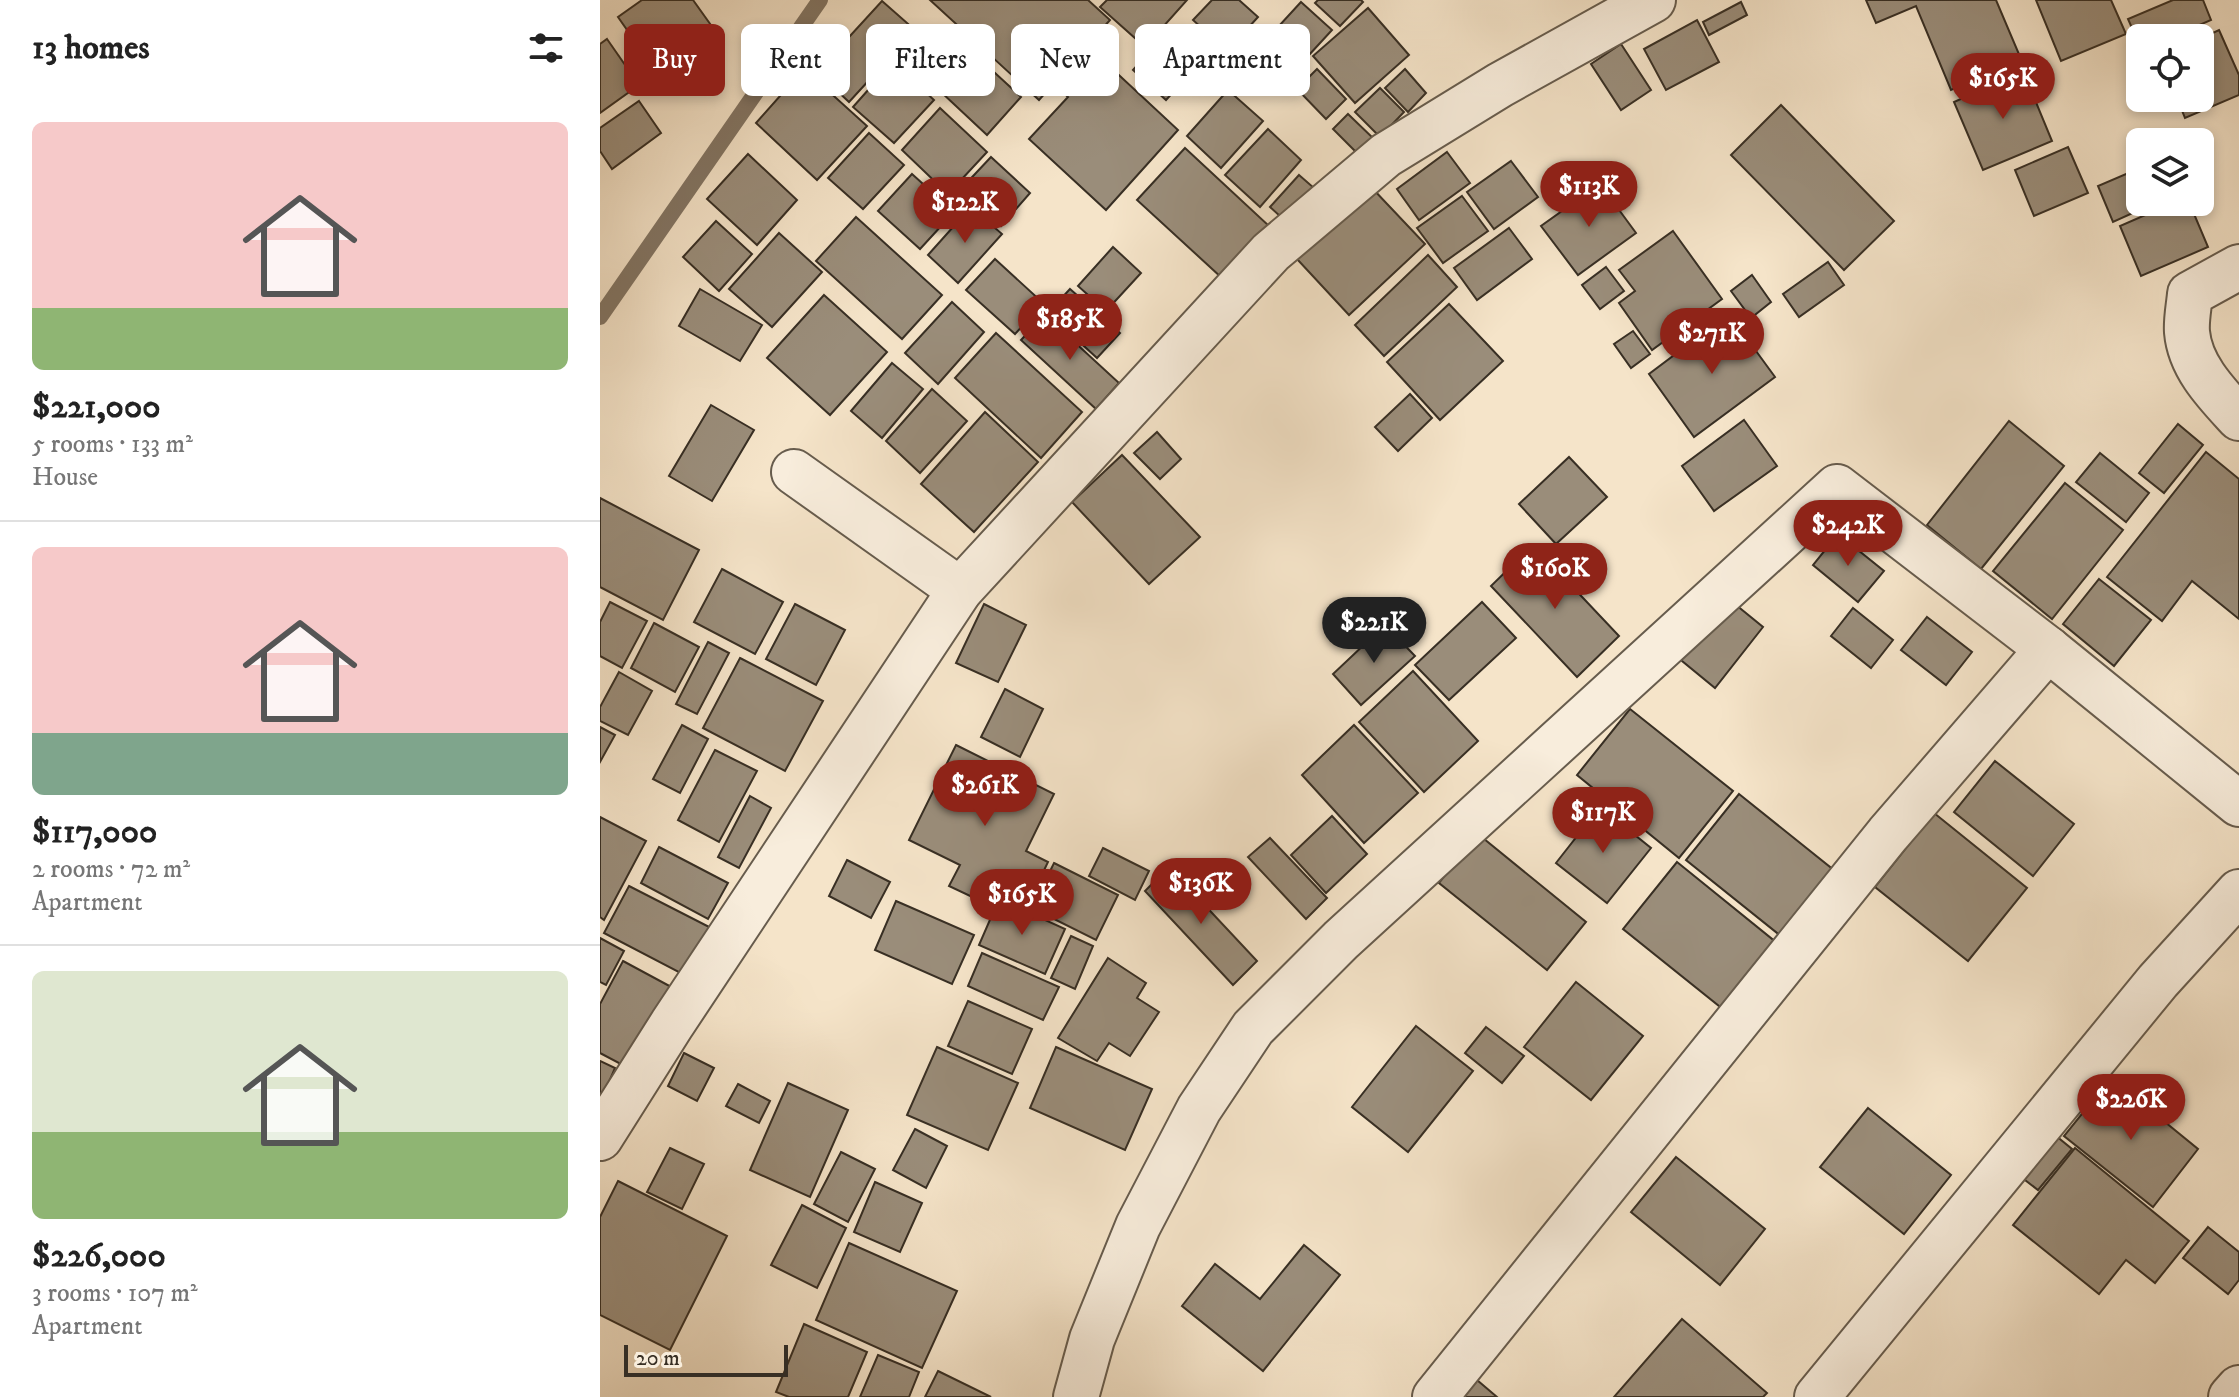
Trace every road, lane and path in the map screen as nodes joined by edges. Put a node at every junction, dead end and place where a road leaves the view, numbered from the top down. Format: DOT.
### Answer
graph roads {
  1 [pos="1653,0"];
  2 [pos="2239,267"];
  3 [pos="2239,418"];
  4 [pos="794,472"];
  5 [pos="960,590"];
  6 [pos="2048,649"];
  7 [pos="2239,804"];
  8 [pos="2239,892"];
  9 [pos="600,1138"];
  10 [pos="2239,1388"];
  11 [pos="1076,1397"];
  12 [pos="1435,1397"];
  13 [pos="1817,1397"];
  14 [pos="2231,1397"];
  1 -- 5 [label="street"];
  2 -- 3 [label="street"];
  4 -- 5 [label="street"];
  5 -- 9 [label="street"];
  6 -- 7 [label="street"];
  6 -- 11 [label="street"];
  6 -- 12 [label="street"];
  8 -- 13 [label="street"];
  10 -- 14 [label="street"];
}
